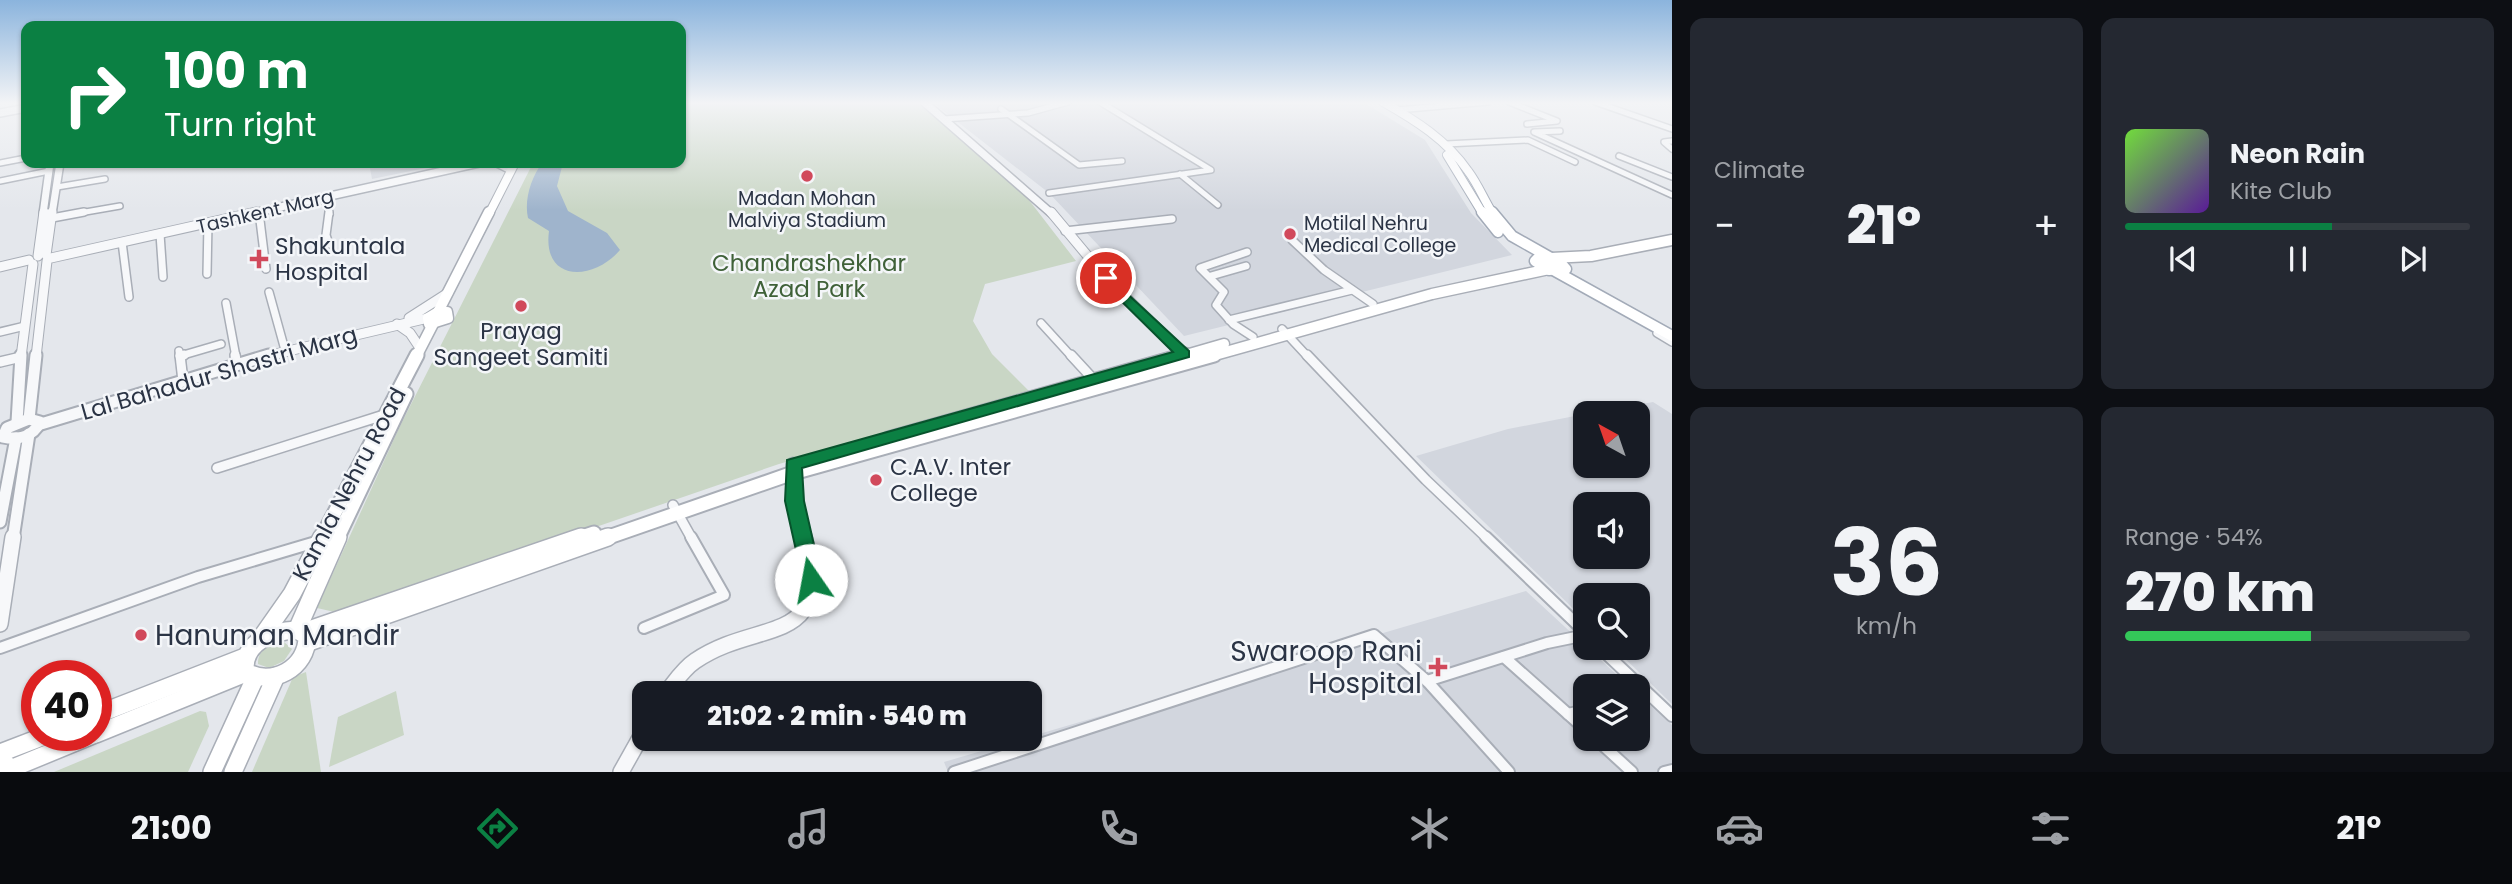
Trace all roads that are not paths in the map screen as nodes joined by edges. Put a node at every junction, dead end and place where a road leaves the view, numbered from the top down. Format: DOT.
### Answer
graph roads {
  1 [pos="966,138"];
  2 [pos="1041,138"];
  3 [pos="1159,138"];
  4 [pos="1430,138"];
  5 [pos="1437,138"];
  6 [pos="1547,138"];
  7 [pos="1672,141"];
  8 [pos="1446,144"];
  9 [pos="1672,149"];
  10 [pos="1619,156"];
  11 [pos="21,158"];
  12 [pos="1122,161"];
  13 [pos="0,162"];
  14 [pos="1575,162"];
  15 [pos="46,168"];
  16 [pos="50,168"];
  17 [pos="59,168"];
  18 [pos="445,168"];
  19 [pos="457,168"];
  20 [pos="512,168"];
  21 [pos="519,168"];
  22 [pos="1180,174"];
  23 [pos="1672,177"];
  24 [pos="105,179"];
  25 [pos="0,181"];
  26 [pos="57,187"];
  27 [pos="1049,193"];
  28 [pos="1672,195"];
  29 [pos="323,198"];
  30 [pos="1218,205"];
  31 [pos="120,206"];
  32 [pos="259,212"];
  33 [pos="52,218"];
  34 [pos="1172,219"];
  35 [pos="208,223"];
  36 [pos="1065,231"];
  37 [pos="160,234"];
  38 [pos="1292,240"];
  39 [pos="122,242"];
  40 [pos="329,244"];
  41 [pos="1671,245"];
  42 [pos="1247,252"];
  43 [pos="40,259"];
  44 [pos="1535,259"];
  45 [pos="1246,266"];
  46 [pos="1557,267"];
  47 [pos="0,268"];
  48 [pos="267,269"];
  49 [pos="207,274"];
  50 [pos="1211,276"];
  51 [pos="163,277"];
  52 [pos="1352,290"];
  53 [pos="269,292"];
  54 [pos="448,293"];
  55 [pos="130,297"];
  56 [pos="226,303"];
  57 [pos="1373,304"];
  58 [pos="436,318"];
  59 [pos="1229,320"];
  60 [pos="1041,323"];
  61 [pos="397,324"];
  62 [pos="26,326"];
  63 [pos="1666,331"];
  64 [pos="0,332"];
  65 [pos="1284,332"];
  66 [pos="1253,337"];
  67 [pos="1672,342"];
  68 [pos="221,344"];
  69 [pos="420,348"];
  70 [pos="285,350"];
  71 [pos="1184,354"];
  72 [pos="21,357"];
  73 [pos="0,362"];
  74 [pos="237,365"];
  75 [pos="1094,380"];
  76 [pos="183,382"];
  77 [pos="387,414"];
  78 [pos="29,422"];
  79 [pos="1,435"];
  80 [pos="23,436"];
  81 [pos="217,468"];
  82 [pos="793,469"];
  83 [pos="675,509"];
  84 [pos="0,522"];
  85 [pos="320,541"];
  86 [pos="1573,621"];
  87 [pos="0,624"];
  88 [pos="644,628"];
  89 [pos="303,635"];
  90 [pos="1573,638"];
  91 [pos="259,641"];
  92 [pos="0,648"];
  93 [pos="1504,657"];
  94 [pos="1612,660"];
  95 [pos="249,669"];
  96 [pos="1625,674"];
  97 [pos="276,676"];
  98 [pos="677,681"];
  99 [pos="1427,681"];
  100 [pos="1650,700"];
  101 [pos="112,711"];
  102 [pos="1573,713"];
  103 [pos="1568,714"];
  104 [pos="1672,716"];
  105 [pos="1573,718"];
  106 [pos="112,727"];
  107 [pos="21,745"];
  108 [pos="54,751"];
  109 [pos="633,751"];
  110 [pos="1609,751"];
  111 [pos="0,753"];
  112 [pos="1672,770"];
  113 [pos="3,772"];
  114 [pos="212,772"];
  115 [pos="233,772"];
  116 [pos="621,772"];
  117 [pos="954,772"];
  118 [pos="1509,772"];
  119 [pos="1632,772"];
  120 [pos="1664,772"];
  1 -- 36 [label="street"];
  2 -- 12 [label="street"];
  3 -- 22 [label="street"];
  4 -- 44 [label="main road"];
  5 -- 8 [label="main road"];
  6 -- 28 [label="street"];
  7 -- 9 [label="street"];
  8 -- 14 [label="street"];
  8 -- 46 [label="main road"];
  10 -- 23 [label="street"];
  11 -- 13 [label="street"];
  15 -- 25 [label="street"];
  16 -- 43 [label="street"];
  17 -- 26 [label="street"];
  18 -- 43 [label="street, Tashkent Marg"];
  19 -- 29 [label="street, Tashkent Marg"];
  20 -- 54 [label="main road, Kamla Nehru Road"];
  21 -- 58 [label="main road, Kamla Nehru Road"];
  22 -- 27 [label="street"];
  22 -- 30 [label="street"];
  24 -- 26 [label="street"];
  26 -- 33 [label="street"];
  29 -- 32 [label="street, Tashkent Marg"];
  29 -- 40 [label="street"];
  31 -- 33 [label="street"];
  32 -- 35 [label="street, Tashkent Marg"];
  32 -- 48 [label="street"];
  33 -- 43 [label="street"];
  34 -- 36 [label="street"];
  35 -- 37 [label="street, Tashkent Marg"];
  35 -- 49 [label="street"];
  36 -- 71 [label="street"];
  37 -- 39 [label="street, Tashkent Marg"];
  37 -- 51 [label="street"];
  38 -- 52 [label="street"];
  39 -- 43 [label="street, Tashkent Marg"];
  39 -- 55 [label="street"];
  41 -- 46 [label="main road"];
  41 -- 46 [label="main road"];
  42 -- 50 [label="street"];
  43 -- 47 [label="street, Tashkent Marg"];
  43 -- 62 [label="street"];
  43 -- 78 [label="street"];
  44 -- 46 [label="main road"];
  44 -- 57 [label="main road"];
  45 -- 50 [label="street"];
  46 -- 63 [label="main road"];
  46 -- 65 [label="main road"];
  50 -- 59 [label="street"];
  52 -- 57 [label="street"];
  52 -- 59 [label="street"];
  53 -- 70 [label="street"];
  54 -- 58 [label="main road, Kamla Nehru Road"];
  54 -- 61 [label="street"];
  56 -- 74 [label="street"];
  57 -- 65 [label="main road"];
  58 -- 61 [label="street"];
  58 -- 69 [label="main road, Kamla Nehru Road"];
  58 -- 89 [label="main road, Kamla Nehru Road"];
  59 -- 66 [label="street"];
  60 -- 75 [label="street"];
  61 -- 69 [label="street"];
  61 -- 70 [label="street, Lal Bahadur Shastri Marg"];
  62 -- 64 [label="street"];
  62 -- 72 [label="street"];
  63 -- 67 [label="street"];
  65 -- 66 [label="main road"];
  65 -- 82 [label="main road"];
  65 -- 86 [label="street"];
  66 -- 71 [label="main road"];
  68 -- 76 [label="street"];
  69 -- 77 [label="main road, Kamla Nehru Road"];
  70 -- 74 [label="street, Lal Bahadur Shastri Marg"];
  71 -- 75 [label="main road"];
  72 -- 73 [label="street"];
  72 -- 78 [label="street"];
  74 -- 76 [label="street, Lal Bahadur Shastri Marg"];
  75 -- 82 [label="main road"];
  76 -- 78 [label="street, Lal Bahadur Shastri Marg"];
  77 -- 81 [label="street"];
  77 -- 85 [label="main road, Kamla Nehru Road"];
  78 -- 79 [label="street"];
  78 -- 80 [label="street"];
  79 -- 80 [label="street"];
  80 -- 84 [label="street"];
  80 -- 87 [label="street"];
  82 -- 83 [label="main road"];
  82 -- 98 [label="street"];
  83 -- 88 [label="street"];
  83 -- 89 [label="main road"];
  85 -- 91 [label="main road, Kamla Nehru Road"];
  85 -- 92 [label="street"];
  89 -- 91 [label="main road"];
  89 -- 97 [label="main road, Kamla Nehru Road"];
  90 -- 93 [label="street"];
  91 -- 95 [label="main road, Kamla Nehru Road"];
  93 -- 99 [label="street"];
  93 -- 103 [label="street"];
  94 -- 96 [label="street"];
  95 -- 97 [label="main road"];
  95 -- 101 [label="main road"];
  95 -- 106 [label="main road"];
  95 -- 114 [label="main road"];
  97 -- 115 [label="main road"];
  99 -- 117 [label="street"];
  99 -- 118 [label="street"];
  100 -- 104 [label="street"];
  102 -- 103 [label="street"];
  103 -- 105 [label="street"];
  107 -- 111 [label="main road"];
  108 -- 113 [label="main road"];
  109 -- 116 [label="street"];
  110 -- 119 [label="street"];
  111 -- 113 [label="main road"];
  112 -- 120 [label="street"];
}
